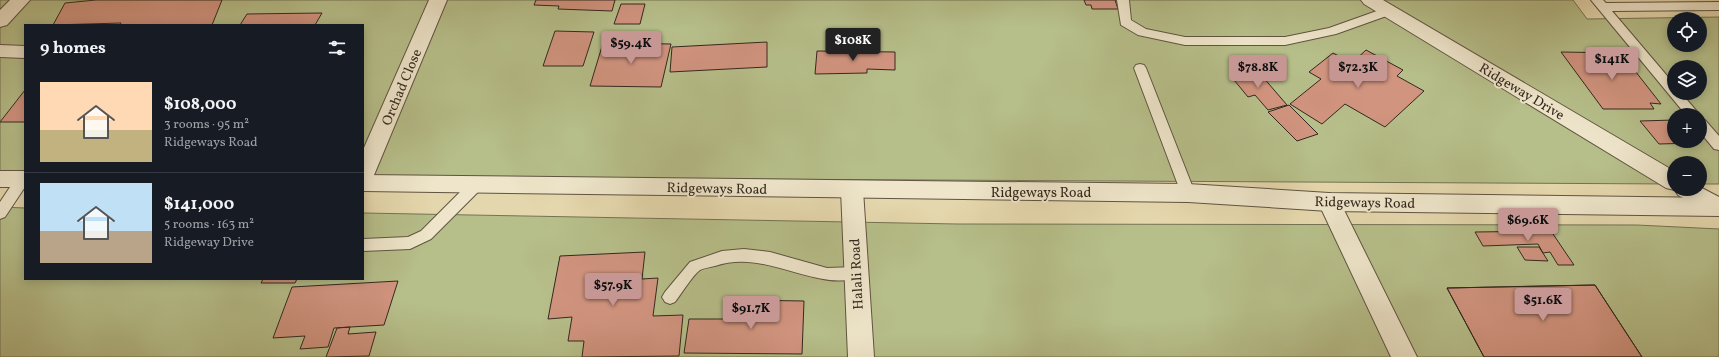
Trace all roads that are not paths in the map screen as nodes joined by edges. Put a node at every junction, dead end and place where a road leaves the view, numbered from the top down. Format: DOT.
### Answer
graph roads {
  1 [pos="21,0"];
  2 [pos="438,0"];
  3 [pos="1123,0"];
  4 [pos="1370,0"];
  5 [pos="1600,4"];
  6 [pos="1719,6"];
  7 [pos="1388,11"];
  8 [pos="0,21"];
  9 [pos="0,51"];
  10 [pos="24,52"];
  11 [pos="1140,68"];
  12 [pos="1667,85"];
  13 [pos="1680,100"];
  14 [pos="1687,108"];
  15 [pos="1707,131"];
  16 [pos="1719,146"];
  17 [pos="364,173"];
  18 [pos="1667,178"];
  19 [pos="0,179"];
  20 [pos="24,179"];
  21 [pos="364,183"];
  22 [pos="476,185"];
  23 [pos="852,190"];
  24 [pos="1188,193"];
  25 [pos="1698,196"];
  26 [pos="1329,202"];
  27 [pos="1718,207"];
  28 [pos="0,213"];
  29 [pos="364,245"];
  30 [pos="856,273"];
  31 [pos="670,297"];
  32 [pos="861,357"];
  33 [pos="1404,357"];
  1 -- 8 [label="street"];
  2 -- 17 [label="street, Orchad Close"];
  3 -- 7 [label="lane"];
  4 -- 7 [label="street, Ridgeway Drive"];
  5 -- 6 [label="lane"];
  5 -- 12 [label="lane"];
  7 -- 18 [label="street, Ridgeway Drive"];
  9 -- 10 [label="street"];
  11 -- 24 [label="lane"];
  13 -- 14 [label="lane"];
  15 -- 16 [label="lane"];
  19 -- 20 [label="street"];
  20 -- 28 [label="lane"];
  21 -- 22 [label="street, Ridgeways Road"];
  22 -- 23 [label="street, Ridgeways Road"];
  22 -- 29 [label="lane"];
  23 -- 24 [label="street, Ridgeways Road"];
  23 -- 30 [label="street, Halali Road"];
  24 -- 26 [label="street, Ridgeways Road"];
  25 -- 27 [label="street"];
  26 -- 27 [label="street, Ridgeways Road"];
  26 -- 33 [label="street"];
  30 -- 31 [label="lane"];
  30 -- 32 [label="street, Halali Road"];
}
